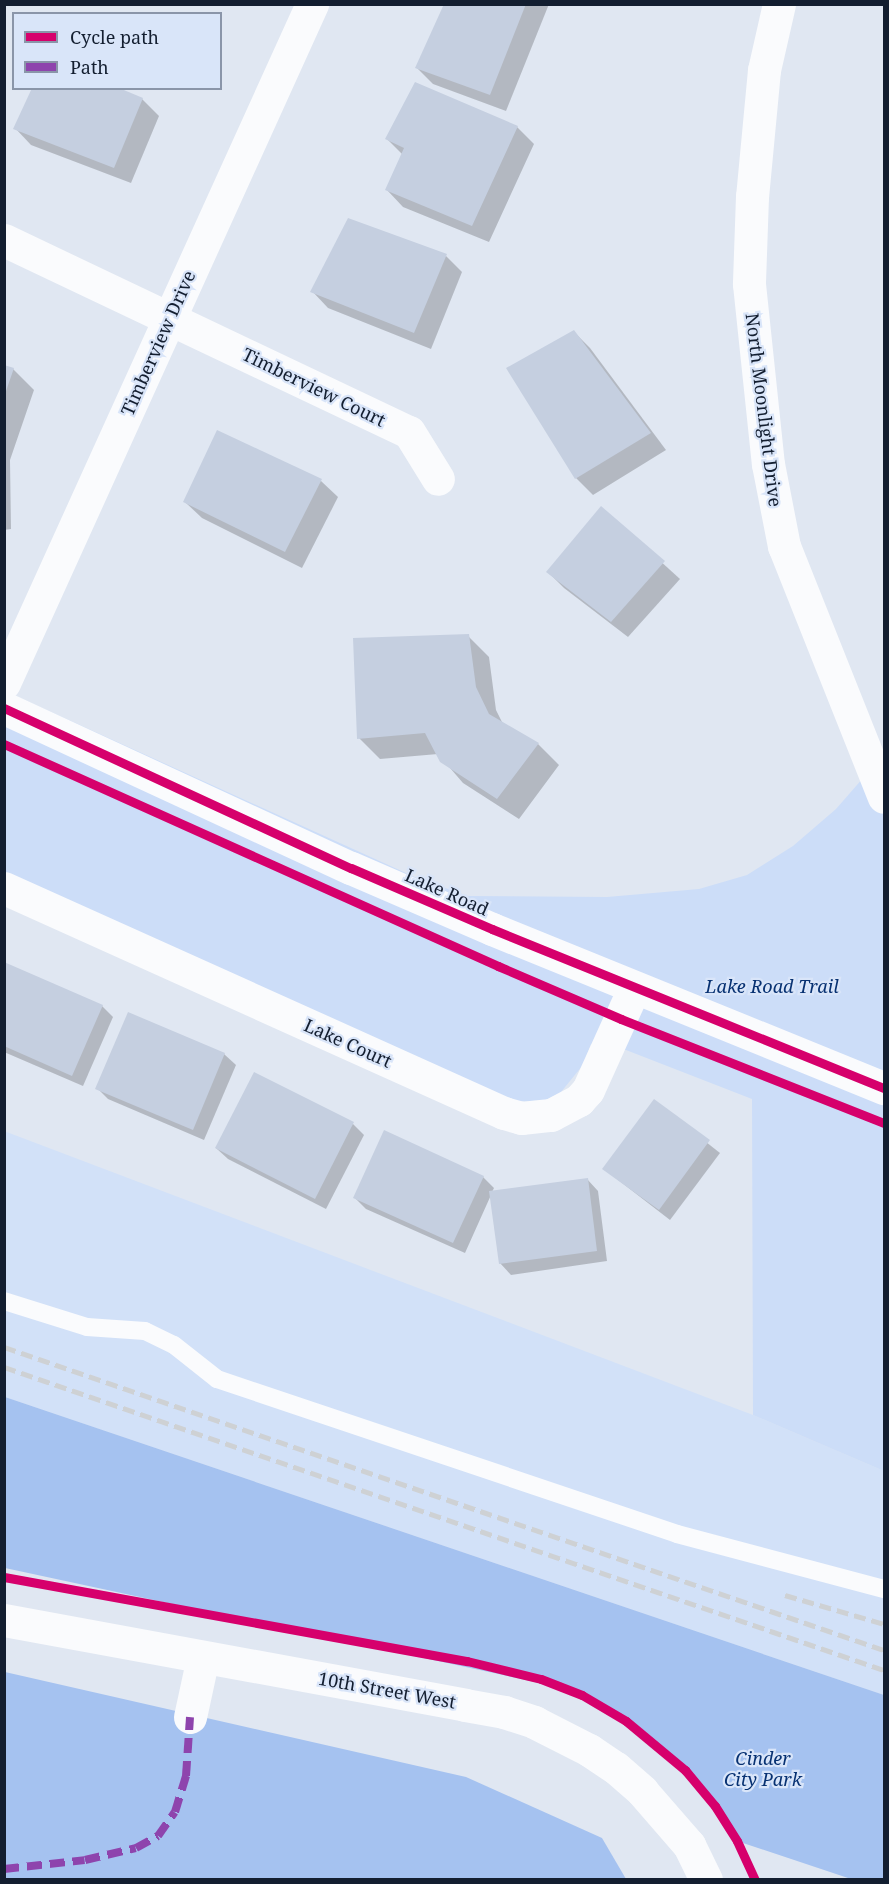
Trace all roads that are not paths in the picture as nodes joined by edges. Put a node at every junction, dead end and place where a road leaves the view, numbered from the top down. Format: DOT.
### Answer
graph roads {
  1 [pos="312,4"];
  2 [pos="779,4"];
  3 [pos="4,240"];
  4 [pos="170,318"];
  5 [pos="438,479"];
  6 [pos="4,683"];
  7 [pos="4,708"];
  8 [pos="885,797"];
  9 [pos="4,888"];
  10 [pos="634,988"];
  11 [pos="885,1088"];
  12 [pos="4,1301"];
  13 [pos="885,1589"];
  14 [pos="4,1620"];
  15 [pos="203,1657"];
  16 [pos="190,1717"];
  17 [pos="706,1880"];
  1 -- 4 [label="street, Timberview Drive"];
  2 -- 8 [label="street, North Moonlight Drive"];
  3 -- 4 [label="street, Timberview Court"];
  4 -- 5 [label="street, Timberview Court"];
  4 -- 6 [label="street, Timberview Drive"];
  7 -- 10 [label="street, Lake Road"];
  9 -- 10 [label="street, Lake Court"];
  10 -- 11 [label="street, Lake Road"];
  12 -- 13 [label="lane"];
  14 -- 15 [label="street, 10th Street West"];
  15 -- 16 [label="street"];
  15 -- 17 [label="street, 10th Street West"];
}
